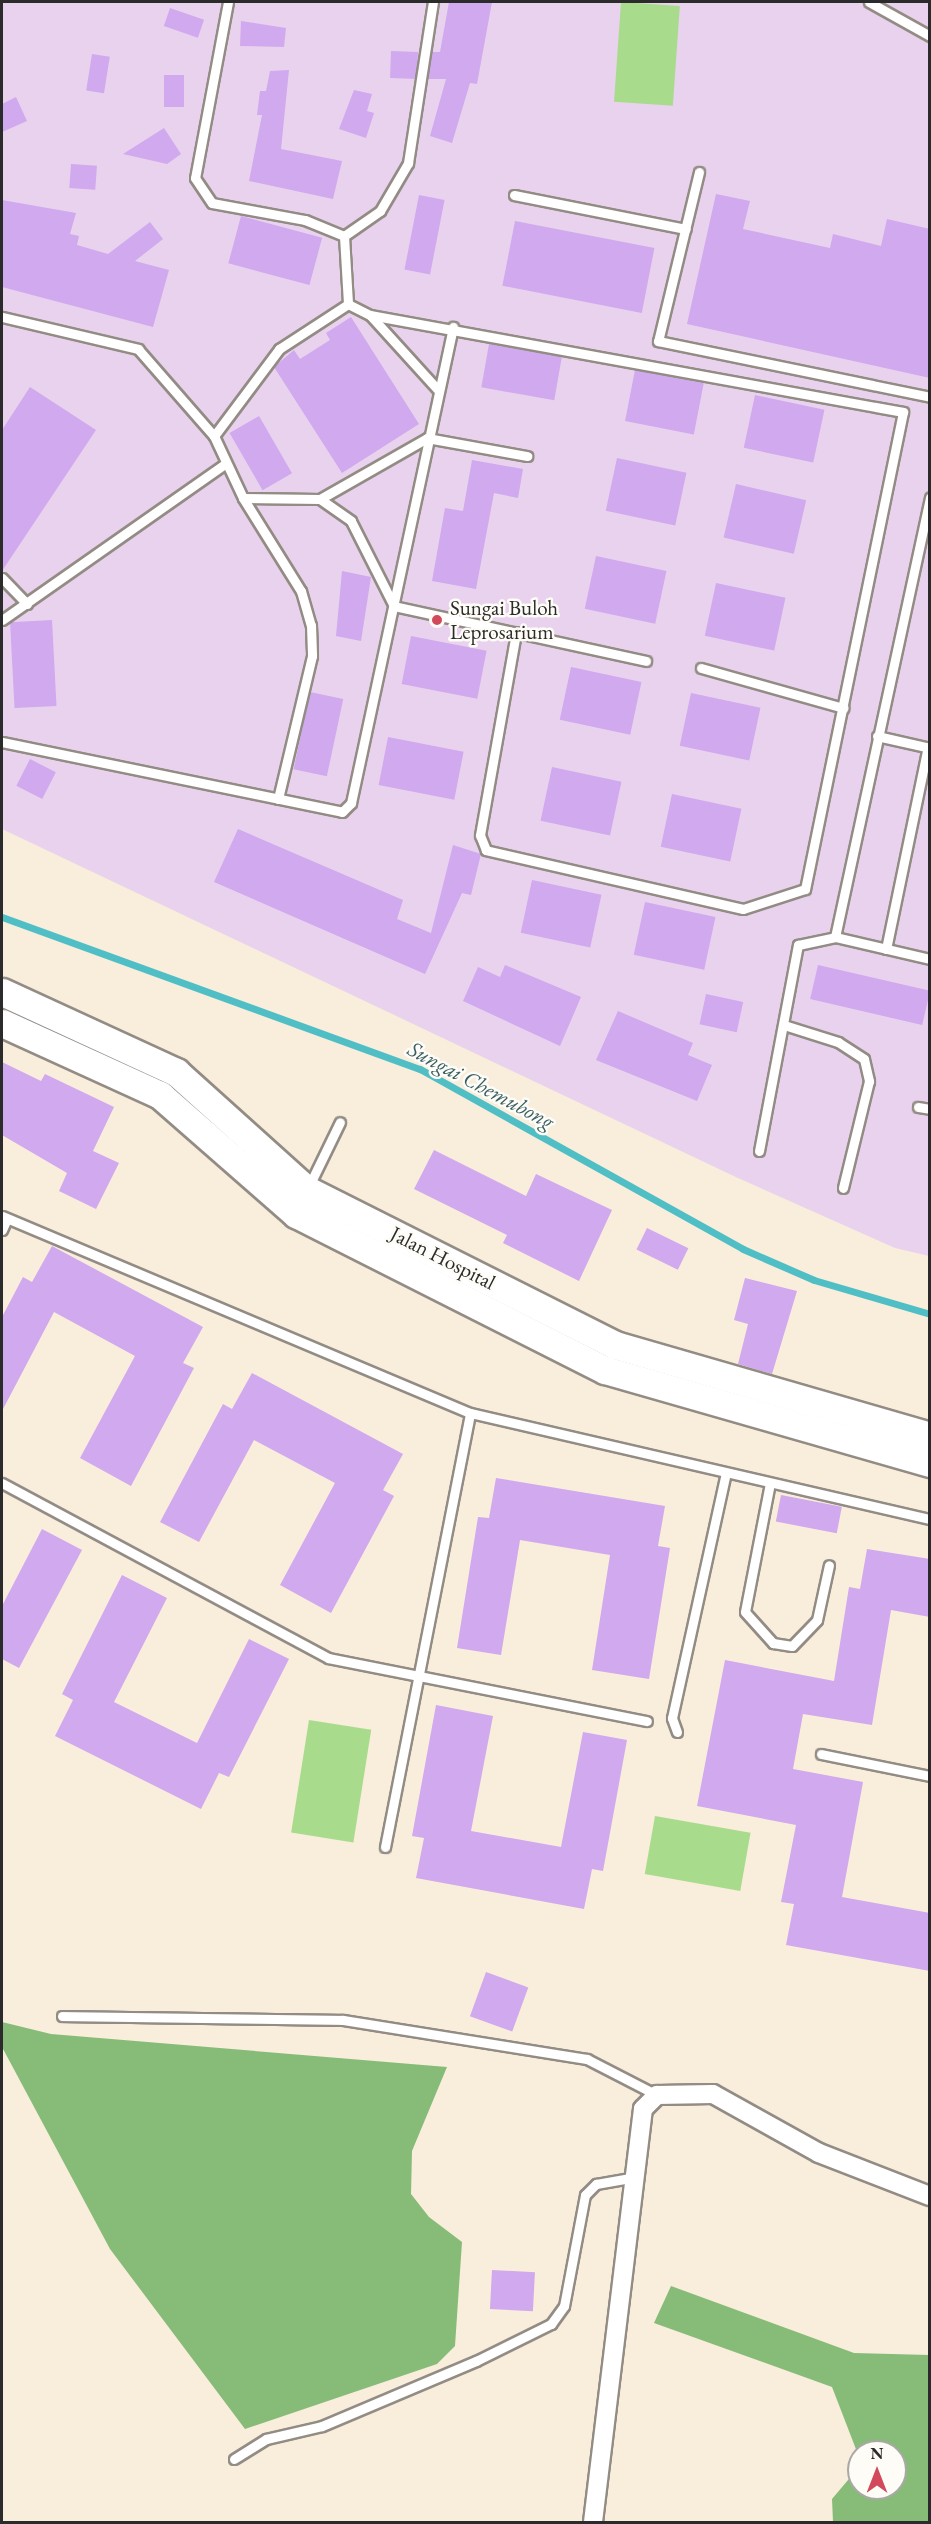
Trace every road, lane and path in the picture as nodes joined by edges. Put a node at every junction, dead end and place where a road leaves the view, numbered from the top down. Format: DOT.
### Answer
graph roads {
  1 [pos="228,2"];
  2 [pos="433,2"];
  3 [pos="869,2"];
  4 [pos="930,36"];
  5 [pos="699,172"];
  6 [pos="514,195"];
  7 [pos="686,229"];
  8 [pos="344,236"];
  9 [pos="348,304"];
  10 [pos="370,315"];
  11 [pos="2,317"];
  12 [pos="453,327"];
  13 [pos="437,389"];
  14 [pos="930,397"];
  15 [pos="214,436"];
  16 [pos="427,438"];
  17 [pos="527,456"];
  18 [pos="223,465"];
  19 [pos="930,497"];
  20 [pos="243,498"];
  21 [pos="320,499"];
  22 [pos="2,578"];
  23 [pos="27,604"];
  24 [pos="394,606"];
  25 [pos="2,620"];
  26 [pos="516,632"];
  27 [pos="646,661"];
  28 [pos="701,669"];
  29 [pos="843,708"];
  30 [pos="877,736"];
  31 [pos="2,742"];
  32 [pos="929,748"];
  33 [pos="278,799"];
  34 [pos="835,937"];
  35 [pos="886,949"];
  36 [pos="930,959"];
  37 [pos="2,992"];
  38 [pos="2,1023"];
  39 [pos="784,1025"];
  40 [pos="918,1107"];
  41 [pos="930,1109"];
  42 [pos="340,1122"];
  43 [pos="759,1151"];
  44 [pos="843,1188"];
  45 [pos="301,1202"];
  46 [pos="4,1217"];
  47 [pos="2,1230"];
  48 [pos="470,1413"];
  49 [pos="930,1436"];
  50 [pos="930,1463"];
  51 [pos="726,1473"];
  52 [pos="2,1483"];
  53 [pos="770,1483"];
  54 [pos="930,1519"];
  55 [pos="829,1565"];
  56 [pos="418,1675"];
  57 [pos="647,1721"];
  58 [pos="677,1732"];
  59 [pos="821,1754"];
  60 [pos="930,1776"];
  61 [pos="385,1847"];
  62 [pos="62,2016"];
  63 [pos="657,2095"];
  64 [pos="634,2177"];
  65 [pos="930,2196"];
  66 [pos="234,2458"];
  67 [pos="594,2523"];
  1 -- 8 [label="lane"];
  2 -- 8 [label="lane"];
  3 -- 4 [label="lane"];
  5 -- 7 [label="lane"];
  6 -- 7 [label="lane"];
  7 -- 14 [label="lane"];
  8 -- 9 [label="lane"];
  9 -- 10 [label="lane"];
  9 -- 15 [label="lane"];
  10 -- 12 [label="lane"];
  10 -- 13 [label="lane"];
  11 -- 15 [label="lane"];
  12 -- 13 [label="lane"];
  12 -- 29 [label="lane"];
  13 -- 16 [label="lane"];
  15 -- 18 [label="lane"];
  16 -- 17 [label="lane"];
  16 -- 21 [label="lane"];
  16 -- 24 [label="lane"];
  18 -- 20 [label="lane"];
  18 -- 23 [label="lane"];
  19 -- 30 [label="lane"];
  20 -- 21 [label="lane"];
  20 -- 33 [label="lane"];
  21 -- 24 [label="lane"];
  22 -- 23 [label="lane"];
  23 -- 25 [label="lane"];
  24 -- 26 [label="lane"];
  24 -- 33 [label="lane"];
  26 -- 27 [label="lane"];
  26 -- 29 [label="lane"];
  28 -- 29 [label="lane"];
  30 -- 32 [label="lane"];
  30 -- 34 [label="lane"];
  31 -- 33 [label="lane"];
  32 -- 35 [label="lane"];
  34 -- 35 [label="lane"];
  34 -- 39 [label="lane"];
  35 -- 36 [label="lane"];
  37 -- 45 [label="main road, Jalan Hospital"];
  38 -- 45 [label="main road, Jalan Hospital"];
  39 -- 43 [label="lane"];
  39 -- 44 [label="lane"];
  40 -- 41 [label="lane"];
  42 -- 45 [label="lane"];
  45 -- 49 [label="main road, Jalan Hospital"];
  45 -- 50 [label="main road, Jalan Hospital"];
  46 -- 47 [label="lane"];
  46 -- 48 [label="lane"];
  48 -- 51 [label="lane"];
  48 -- 56 [label="lane"];
  51 -- 53 [label="lane"];
  51 -- 58 [label="lane"];
  52 -- 56 [label="lane"];
  53 -- 54 [label="lane"];
  53 -- 55 [label="lane"];
  56 -- 57 [label="lane"];
  56 -- 61 [label="lane"];
  59 -- 60 [label="lane"];
  62 -- 63 [label="lane"];
  63 -- 64 [label="street"];
  63 -- 65 [label="street"];
  64 -- 66 [label="lane"];
  64 -- 67 [label="street"];
}
